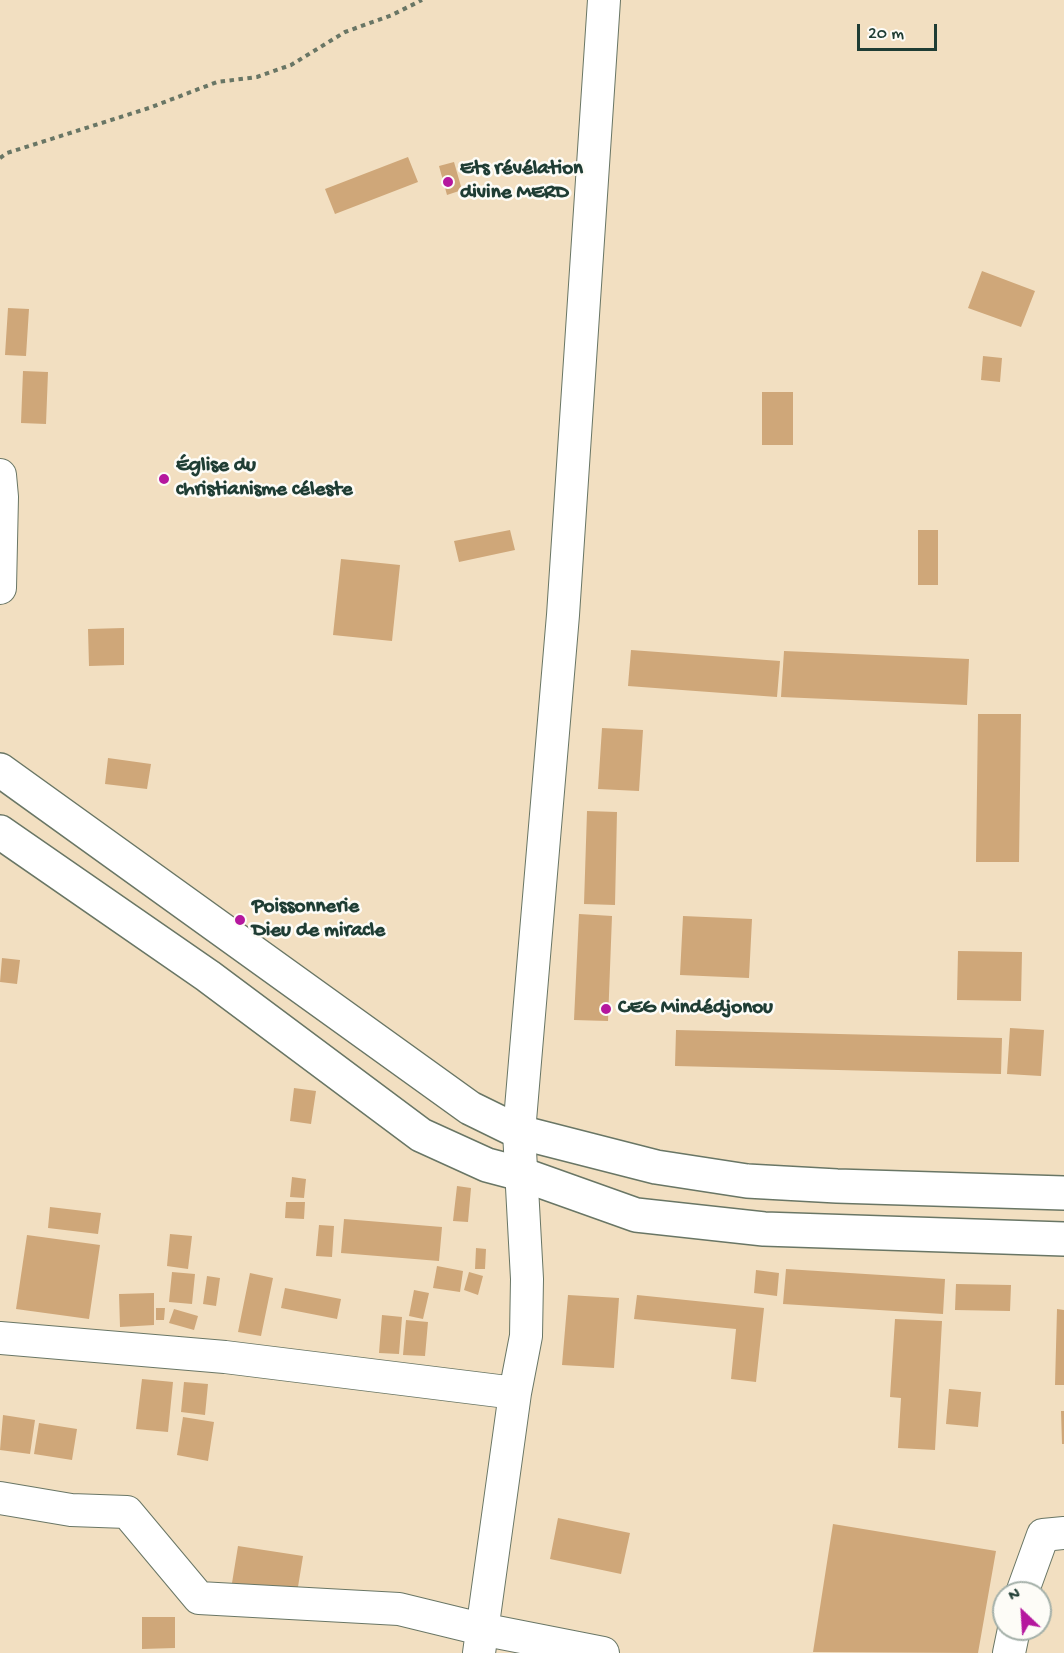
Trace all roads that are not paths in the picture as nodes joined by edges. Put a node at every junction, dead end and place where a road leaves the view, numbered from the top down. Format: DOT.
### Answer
graph roads {
  1 [pos="604,0"];
  2 [pos="0,475"];
  3 [pos="0,588"];
  4 [pos="0,770"];
  5 [pos="0,832"];
  6 [pos="519,1132"];
  7 [pos="521,1174"];
  8 [pos="1064,1193"];
  9 [pos="1064,1239"];
  10 [pos="0,1338"];
  11 [pos="515,1393"];
  12 [pos="0,1498"];
  13 [pos="1064,1533"];
  14 [pos="1026,1581"];
  15 [pos="480,1641"];
  16 [pos="603,1653"];
  1 -- 6 [label="street"];
  2 -- 3 [label="street"];
  4 -- 6 [label="main road"];
  5 -- 7 [label="main road"];
  6 -- 7 [label="street"];
  6 -- 8 [label="main road"];
  7 -- 9 [label="main road"];
  7 -- 11 [label="street"];
  10 -- 11 [label="street"];
  11 -- 15 [label="street"];
  12 -- 15 [label="street"];
  13 -- 14 [label="street"];
  15 -- 16 [label="street"];
}
